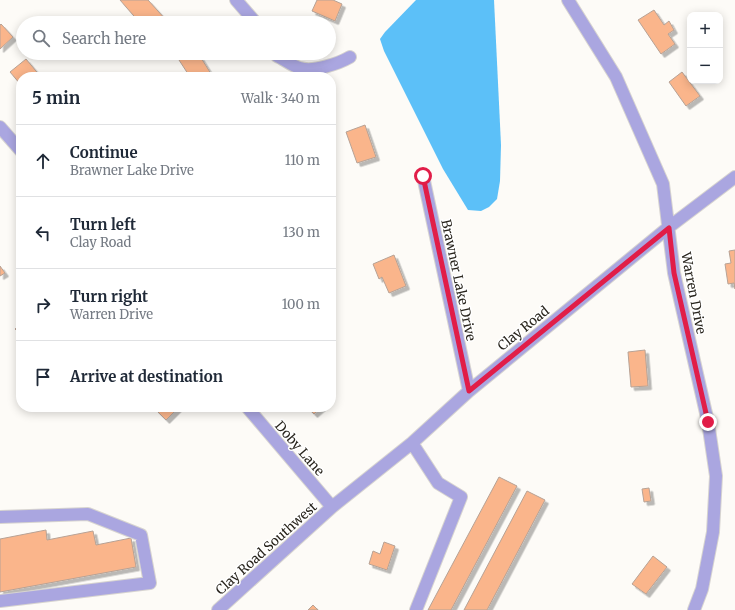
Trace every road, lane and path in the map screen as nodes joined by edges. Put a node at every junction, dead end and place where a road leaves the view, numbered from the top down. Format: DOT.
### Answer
graph roads {
  1 [pos="236,0"];
  2 [pos="568,0"];
  3 [pos="250,16"];
  4 [pos="350,57"];
  5 [pos="285,60"];
  6 [pos="0,127"];
  7 [pos="16,145"];
  8 [pos="423,176"];
  9 [pos="735,177"];
  10 [pos="669,228"];
  11 [pos="469,391"];
  12 [pos="251,412"];
  13 [pos="412,443"];
  14 [pos="332,506"];
  15 [pos="0,517"];
  16 [pos="0,601"];
  17 [pos="218,610"];
  18 [pos="416,610"];
  19 [pos="694,610"];
  1 -- 3 [label="street"];
  2 -- 10 [label="street, Warren Drive"];
  4 -- 5 [label="street"];
  6 -- 7 [label="street"];
  8 -- 11 [label="street, Brawner Lake Drive"];
  9 -- 10 [label="street, Clay Road"];
  10 -- 11 [label="street, Clay Road"];
  10 -- 19 [label="street, Warren Drive"];
  11 -- 13 [label="street, Clay Road"];
  12 -- 14 [label="street, Doby Lane"];
  13 -- 14 [label="street, Clay Road"];
  13 -- 18 [label="street"];
  14 -- 17 [label="street, Clay Road Southwest"];
  15 -- 16 [label="street"];
}
